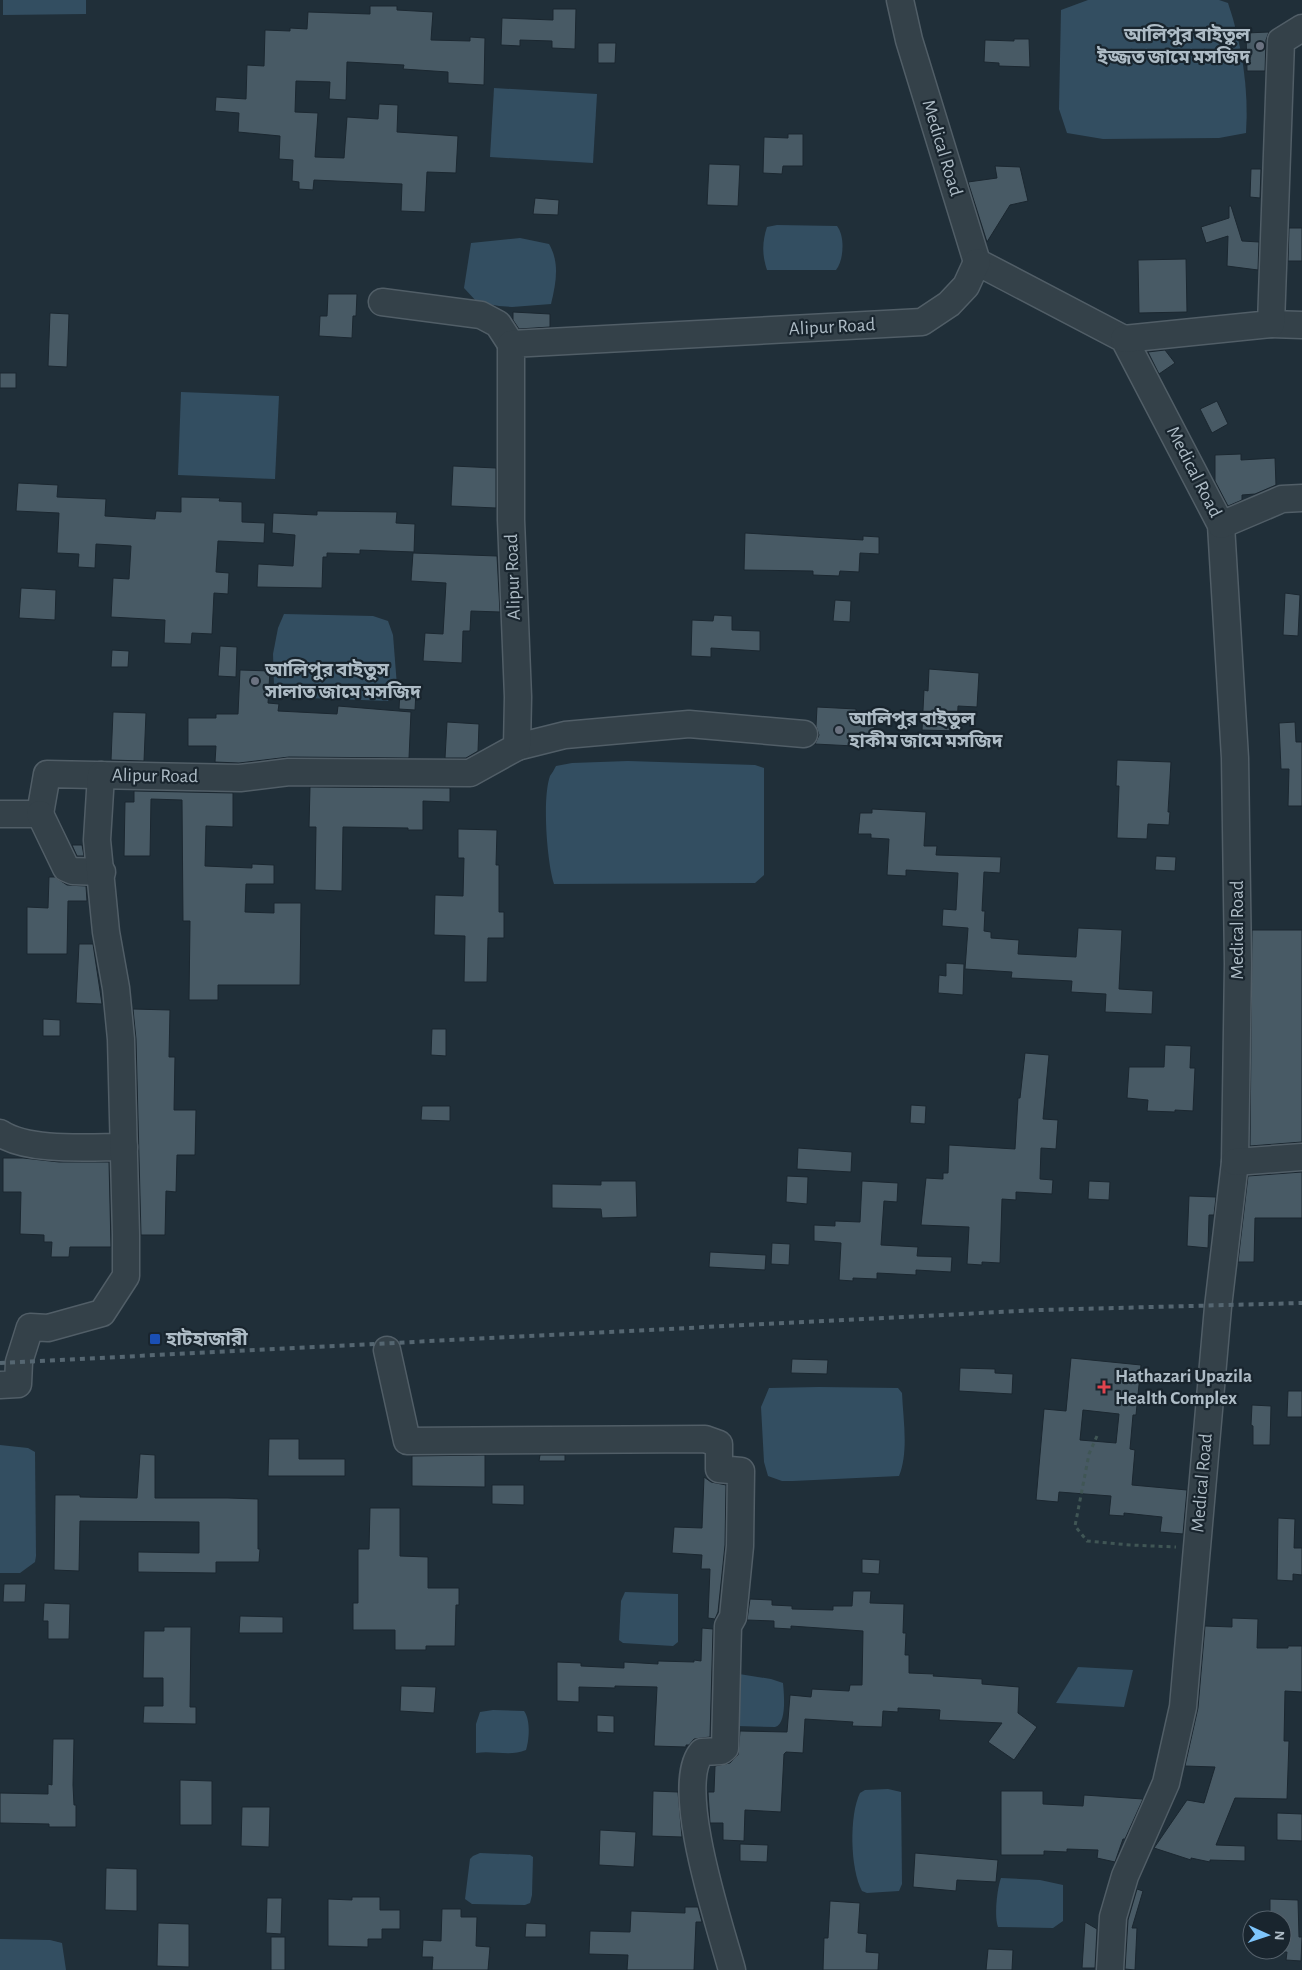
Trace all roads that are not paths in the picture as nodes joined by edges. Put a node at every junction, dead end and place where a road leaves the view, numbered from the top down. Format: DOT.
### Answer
graph roads {
  1 [pos="900,0"];
  2 [pos="1302,28"];
  3 [pos="977,262"];
  4 [pos="382,302"];
  5 [pos="1271,324"];
  6 [pos="1302,325"];
  7 [pos="1124,339"];
  8 [pos="511,344"];
  9 [pos="1302,498"];
  10 [pos="1221,525"];
  11 [pos="804,734"];
  12 [pos="517,747"];
  13 [pos="101,775"];
  14 [pos="0,814"];
  15 [pos="40,814"];
  16 [pos="102,872"];
  17 [pos="0,1133"];
  18 [pos="124,1147"];
  19 [pos="1302,1157"];
  20 [pos="1235,1162"];
  21 [pos="387,1350"];
  22 [pos="0,1385"];
  23 [pos="732,1970"];
  24 [pos="1110,1970"];
  1 -- 3 [label="street, Medical Road"];
  2 -- 5 [label="street"];
  3 -- 7 [label="street"];
  3 -- 8 [label="street, Alipur Road"];
  4 -- 8 [label="street"];
  5 -- 6 [label="street"];
  5 -- 7 [label="street"];
  7 -- 10 [label="street, Medical Road"];
  8 -- 12 [label="street, Alipur Road"];
  9 -- 10 [label="street"];
  10 -- 20 [label="street, Medical Road"];
  11 -- 12 [label="street"];
  12 -- 13 [label="street, Alipur Road"];
  13 -- 15 [label="street, Alipur Road"];
  13 -- 16 [label="street"];
  14 -- 15 [label="street"];
  15 -- 16 [label="street"];
  16 -- 18 [label="street"];
  17 -- 18 [label="street"];
  18 -- 22 [label="street"];
  19 -- 20 [label="street"];
  20 -- 24 [label="street, Medical Road"];
  21 -- 23 [label="street"];
}
